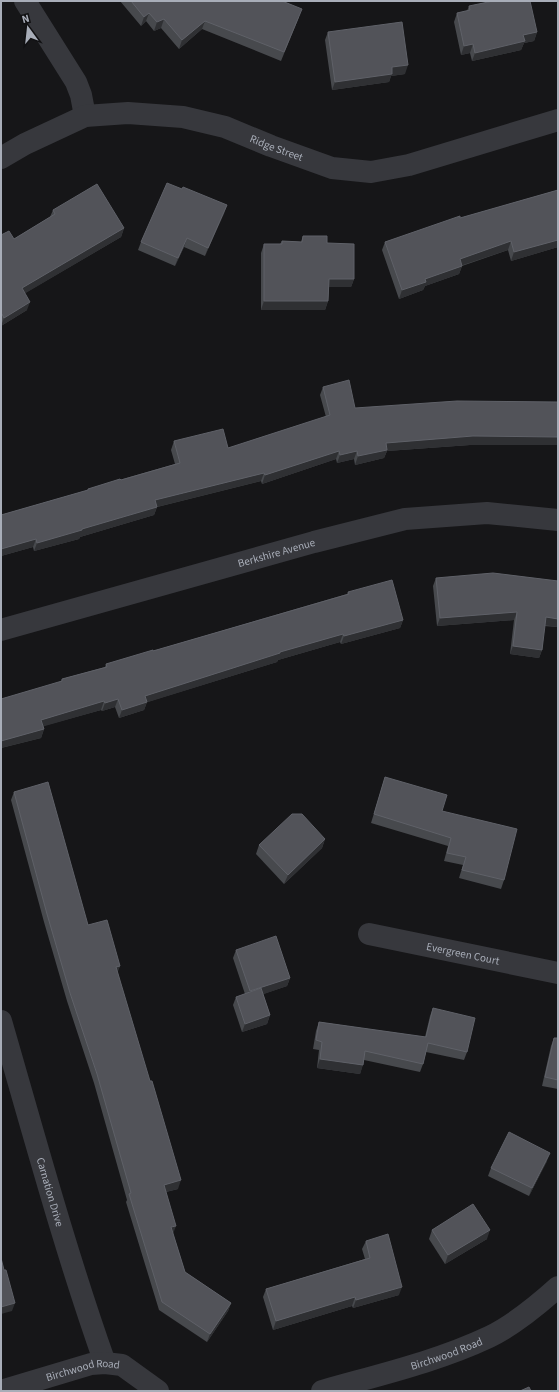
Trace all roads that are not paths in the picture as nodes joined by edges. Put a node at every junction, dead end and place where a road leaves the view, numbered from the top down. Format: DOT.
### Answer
graph roads {
  1 [pos="25,1"];
  2 [pos="86,116"];
  3 [pos="558,120"];
  4 [pos="1,158"];
  5 [pos="558,520"];
  6 [pos="1,630"];
  7 [pos="369,934"];
  8 [pos="558,973"];
  9 [pos="1,1020"];
  10 [pos="558,1287"];
  11 [pos="106,1363"];
  12 [pos="1,1391"];
  13 [pos="158,1391"];
  14 [pos="322,1391"];
  1 -- 2 [label="street"];
  2 -- 3 [label="street, Ridge Street"];
  2 -- 4 [label="street, Ridge Street"];
  5 -- 6 [label="street, Berkshire Avenue"];
  7 -- 8 [label="street, Evergreen Court"];
  9 -- 11 [label="street, Carnation Drive"];
  10 -- 14 [label="street, Birchwood Road"];
  11 -- 12 [label="street, Birchwood Road"];
  11 -- 13 [label="street, Birchwood Road"];
}
